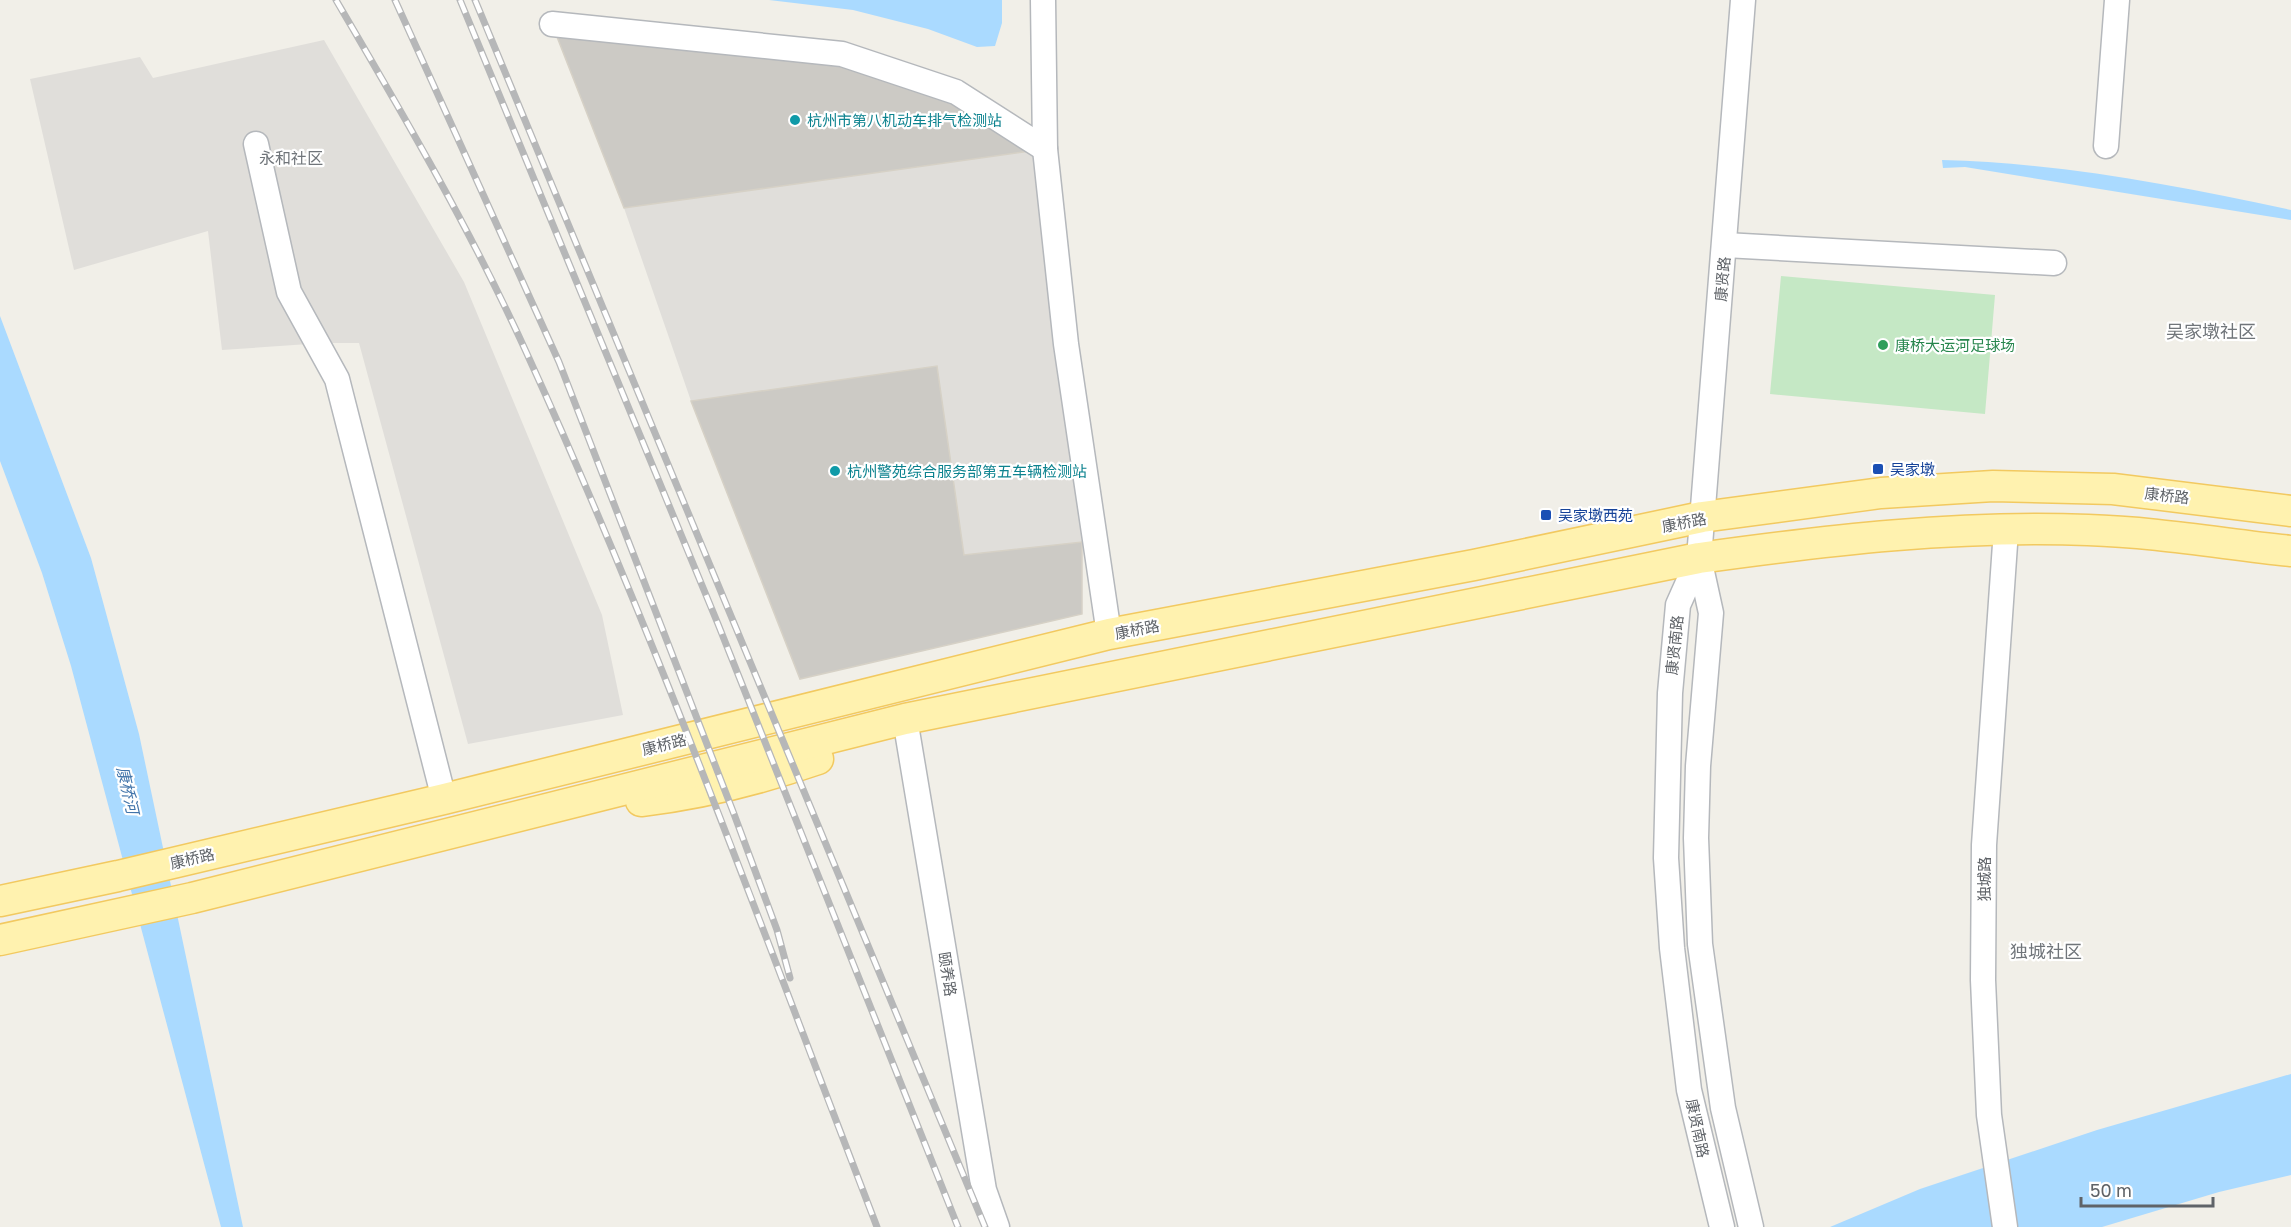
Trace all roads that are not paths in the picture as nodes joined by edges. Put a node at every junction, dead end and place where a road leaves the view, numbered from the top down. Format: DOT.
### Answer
graph roads {
  1 [pos="1043,0"];
  2 [pos="1743,0"];
  3 [pos="2117,0"];
  4 [pos="552,24"];
  5 [pos="256,144"];
  6 [pos="2106,146"];
  7 [pos="1045,149"];
  8 [pos="1725,245"];
  9 [pos="2054,263"];
  10 [pos="2291,511"];
  11 [pos="1702,517"];
  12 [pos="2006,530"];
  13 [pos="2291,552"];
  14 [pos="1699,558"];
  15 [pos="1108,634"];
  16 [pos="905,719"];
  17 [pos="444,799"];
  18 [pos="0,900"];
  19 [pos="0,940"];
  20 [pos="997,1227"];
  21 [pos="1722,1227"];
  22 [pos="1751,1227"];
  23 [pos="2006,1227"];
  1 -- 7 [label="street"];
  2 -- 8 [label="street, 康贤路"];
  3 -- 6 [label="street"];
  4 -- 7 [label="street"];
  5 -- 17 [label="street"];
  7 -- 15 [label="street"];
  8 -- 9 [label="street"];
  8 -- 11 [label="street, 康贤路"];
  10 -- 11 [label="main road, 康桥路"];
  11 -- 14 [label="street, 康贤路"];
  11 -- 15 [label="main road, 康桥路"];
  12 -- 13 [label="main road"];
  12 -- 14 [label="main road"];
  12 -- 23 [label="street, 独城路"];
  14 -- 16 [label="main road"];
  14 -- 21 [label="street, 康贤南路"];
  14 -- 22 [label="street, 康贤南路"];
  15 -- 17 [label="main road, 康桥路"];
  16 -- 19 [label="main road"];
  16 -- 20 [label="street, 颐养路"];
  17 -- 18 [label="main road, 康桥路"];
}
